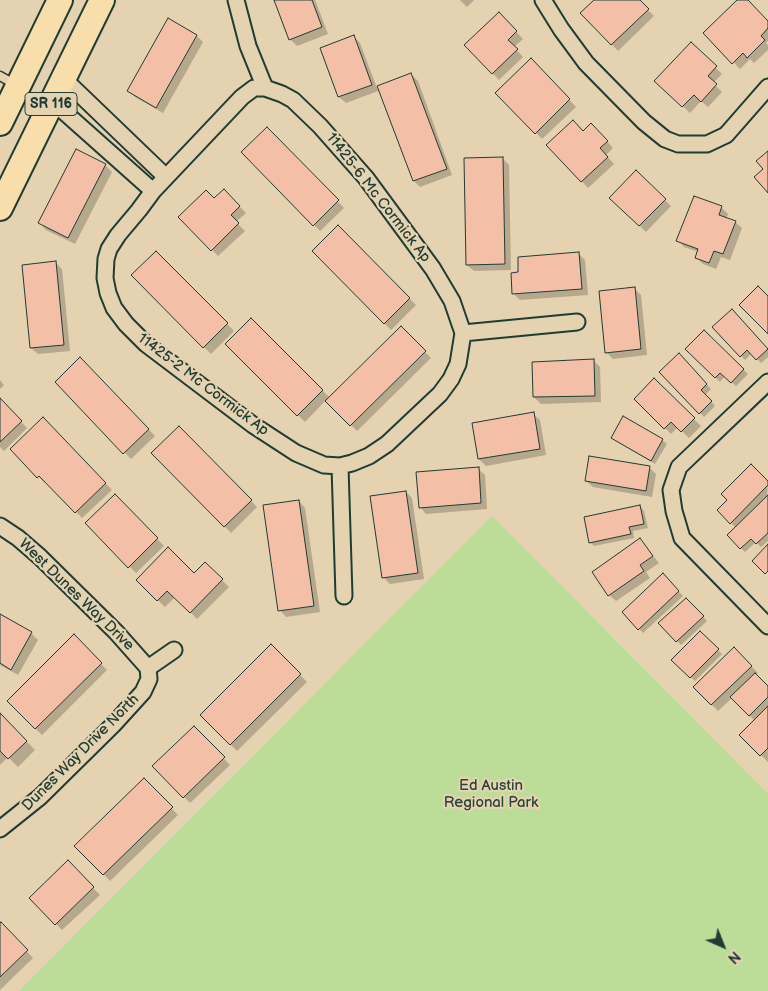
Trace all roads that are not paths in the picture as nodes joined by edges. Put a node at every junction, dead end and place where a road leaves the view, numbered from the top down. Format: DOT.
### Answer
graph roads {
  1 [pos="60,0"];
  2 [pos="102,0"];
  3 [pos="236,0"];
  4 [pos="542,0"];
  5 [pos="64,79"];
  6 [pos="9,81"];
  7 [pos="768,87"];
  8 [pos="265,88"];
  9 [pos="53,102"];
  10 [pos="0,123"];
  11 [pos="166,177"];
  12 [pos="153,191"];
  13 [pos="0,208"];
  14 [pos="577,322"];
  15 [pos="463,333"];
  16 [pos="768,382"];
  17 [pos="340,466"];
  18 [pos="0,526"];
  19 [pos="344,596"];
  20 [pos="768,626"];
  21 [pos="174,650"];
  22 [pos="148,668"];
  23 [pos="0,829"];
  1 -- 6 [label="main road, SR 116"];
  2 -- 5 [label="main road, SR 116"];
  3 -- 8 [label="street"];
  4 -- 7 [label="street"];
  5 -- 9 [label="main road, SR 116"];
  5 -- 11 [label="street"];
  6 -- 10 [label="main road, SR 116"];
  8 -- 11 [label="street, 11425-2 Mc Cormick Ap"];
  8 -- 15 [label="street, 11425-6 Mc Cormick Ap"];
  9 -- 12 [label="street"];
  9 -- 13 [label="main road, SR 116"];
  11 -- 12 [label="street, 11425-2 Mc Cormick Ap"];
  12 -- 17 [label="street, 11425-2 Mc Cormick Ap"];
  14 -- 15 [label="street"];
  15 -- 17 [label="street"];
  16 -- 20 [label="street"];
  17 -- 19 [label="street"];
  18 -- 22 [label="street, West Dunes Way Drive"];
  21 -- 22 [label="street"];
  22 -- 23 [label="street, Dunes Way Drive North"];
}
